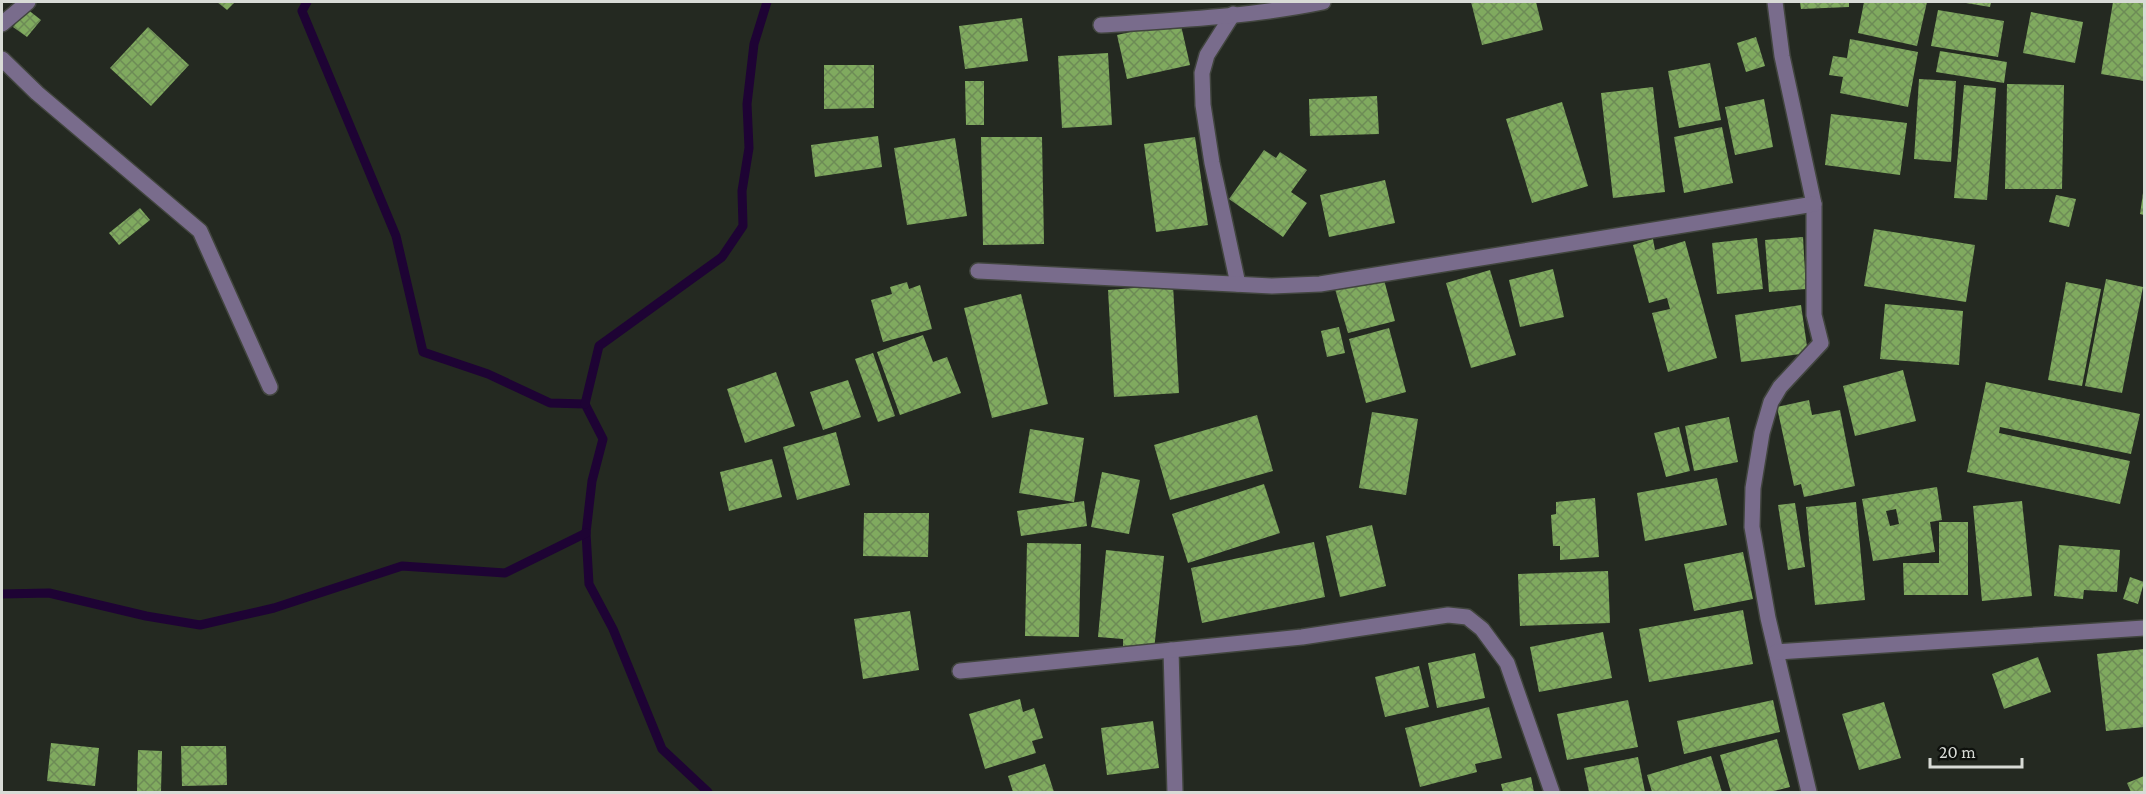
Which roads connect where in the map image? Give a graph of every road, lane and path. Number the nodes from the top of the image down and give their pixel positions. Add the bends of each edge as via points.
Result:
1 (28, 2) edge
2 (1323, 2) edge
3 (1774, 2) edge
4 (1233, 14) junction
5 (2, 24) edge
6 (1101, 25) dead end
7 (2, 60) edge
8 (1814, 204) junction
9 (978, 271) dead end
10 (1238, 284) junction
11 (270, 387) dead end
12 (2145, 628) edge
13 (1171, 650) junction
14 (1776, 652) junction
15 (960, 671) dead end
16 (1175, 792) edge
17 (1552, 792) edge
18 (1809, 792) edge

1 - 5 street
2 - 4 street
3 - 8 street
4 - 6 street
4 - 10 street via 1207,55 1202,73 1212,163
7 - 11 street via 200,231
8 - 10 street via 1320,284
8 - 14 street via 1814,315 1821,343 1771,402 1753,488 1752,527
9 - 10 street
12 - 14 street
13 - 15 street
13 - 16 street
13 - 17 street via 1302,637 1448,615 1467,617 1482,628 1507,663
14 - 18 street

